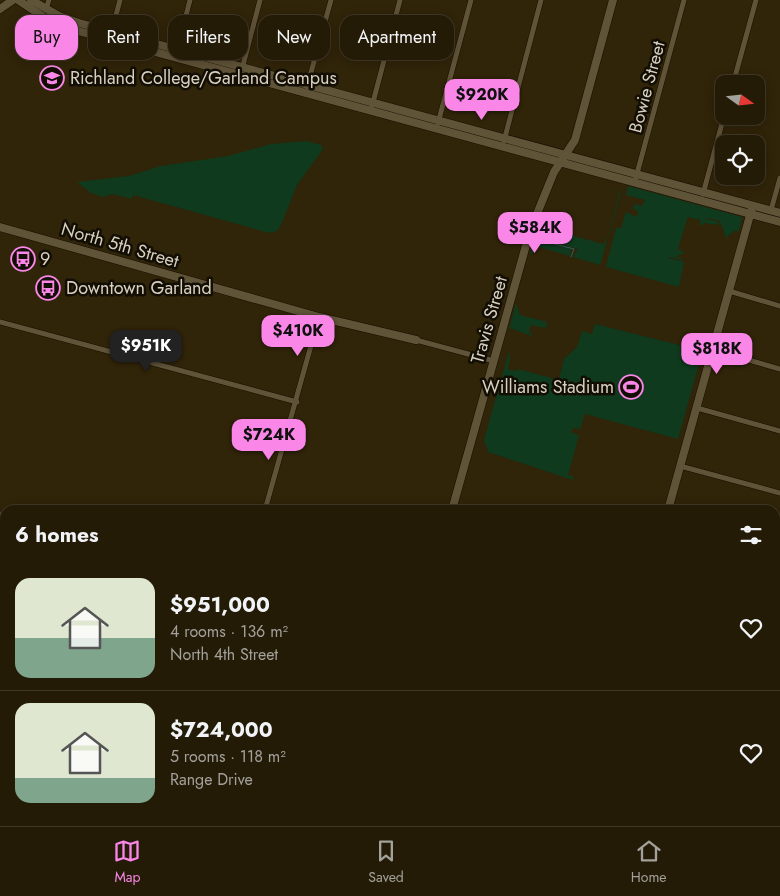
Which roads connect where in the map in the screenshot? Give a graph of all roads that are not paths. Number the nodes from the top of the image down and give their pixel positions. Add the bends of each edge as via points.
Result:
1 (12, 0) edge
2 (18, 0) edge
3 (31, 0) edge
4 (49, 0) edge
5 (120, 0) edge
6 (190, 0) edge
7 (260, 0) edge
8 (331, 0) edge
9 (400, 0) edge
10 (471, 0) edge
11 (541, 0) edge
12 (613, 0) edge
13 (684, 0) edge
14 (756, 0) edge
15 (46, 9) junction
16 (0, 10) edge
17 (116, 15) edge
18 (186, 15) edge
19 (88, 27) edge
20 (88, 30) edge
21 (201, 60) edge
22 (241, 71) junction
23 (735, 75) edge
24 (307, 88) junction
25 (372, 107) junction
26 (437, 125) junction
27 (722, 125) edge
28 (504, 142) junction
29 (564, 158) junction
30 (636, 178) junction
31 (780, 178) edge
32 (702, 196) junction
33 (752, 209) junction
34 (771, 210) junction
35 (780, 213) edge
36 (780, 222) edge
37 (0, 227) edge
38 (729, 291) junction
39 (780, 306) edge
40 (319, 317) junction
41 (0, 322) edge
42 (416, 340) joint
43 (713, 350) junction
44 (494, 361) junction
45 (780, 369) edge
46 (297, 402) junction
47 (697, 408) junction
48 (780, 431) edge
49 (680, 466) junction
50 (780, 493) edge
51 (266, 505) edge
52 (453, 505) edge
53 (669, 505) edge

1 - 16 street
2 - 20 street via 58,24
3 - 15 street
4 - 15 street
5 - 17 street
6 - 18 street
7 - 22 street
8 - 24 street
9 - 25 street
10 - 26 street
11 - 28 street
12 - 29 street, Travis Street via 575,140
13 - 30 street, Bowie Street
14 - 23 street
15 - 19 street
21 - 22 street
22 - 24 street
24 - 25 street
25 - 26 street
26 - 28 street
27 - 32 street
28 - 29 street
29 - 30 street
29 - 44 street, Travis Street via 551,179 530,231
30 - 32 street
31 - 34 street
32 - 33 street
33 - 34 street
33 - 36 street
33 - 38 street
34 - 35 street
37 - 40 street, North 5th Street
38 - 39 street
38 - 43 street
40 - 42 street, North 5th Street
40 - 46 street
41 - 46 street
42 - 44 street, North 5th Street
43 - 45 street
43 - 47 street
44 - 52 street, Travis Street
46 - 51 street
47 - 48 street
47 - 49 street
49 - 50 street
49 - 53 street

